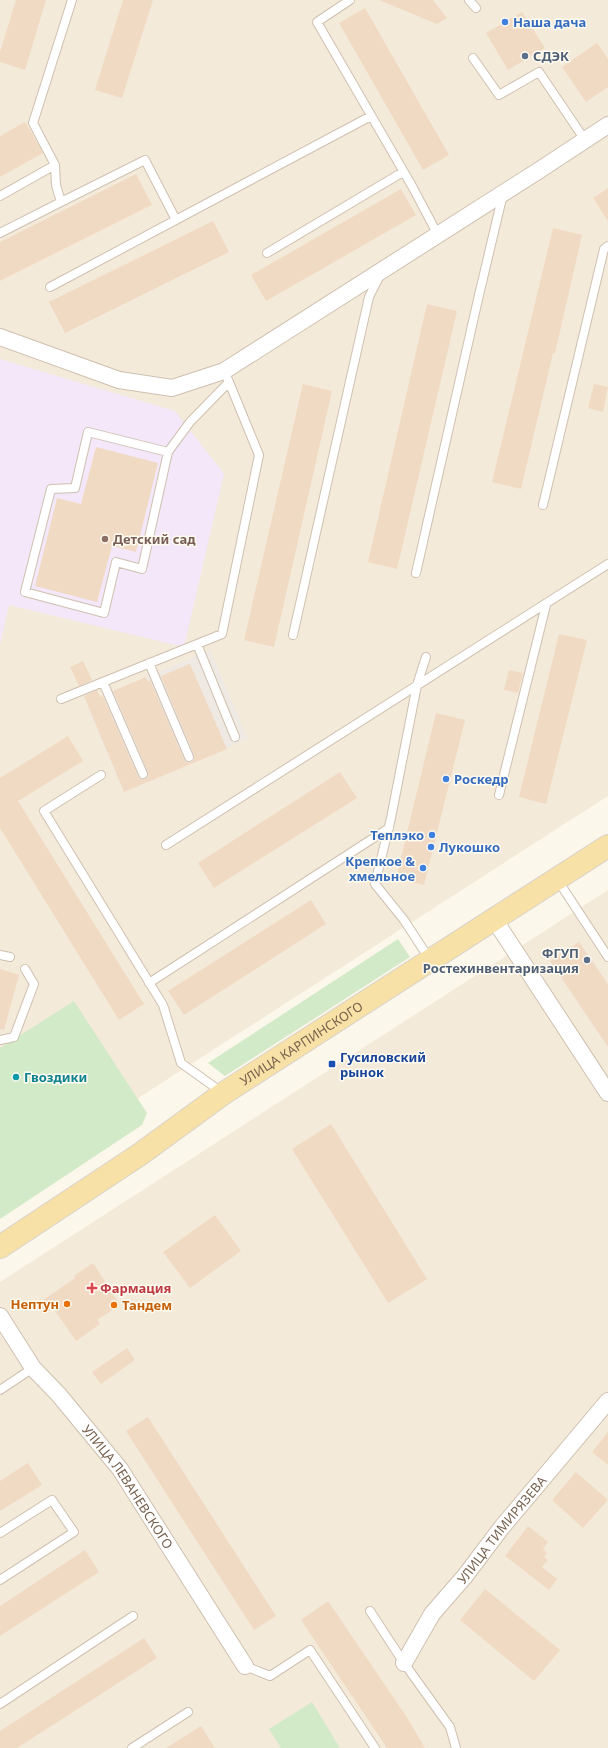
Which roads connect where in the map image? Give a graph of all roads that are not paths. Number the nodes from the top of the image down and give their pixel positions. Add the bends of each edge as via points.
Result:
1 (72, 0) edge
2 (350, 0) edge
3 (469, 0) edge
4 (476, 8) dead end
5 (473, 58) dead end
6 (370, 116) junction
7 (608, 124) edge
8 (586, 140) junction
9 (55, 165) junction
10 (403, 172) junction
11 (503, 193) junction
12 (0, 196) edge
13 (61, 202) junction
14 (176, 220) junction
15 (0, 233) edge
16 (438, 235) junction
17 (608, 246) edge
18 (267, 253) dead end
19 (382, 270) junction
20 (50, 287) dead end
21 (0, 337) edge
22 (226, 376) junction
23 (168, 452) junction
24 (543, 505) dead end
25 (608, 564) edge
26 (416, 573) dead end
27 (546, 605) junction
28 (293, 635) dead end
29 (197, 644) junction
30 (426, 657) dead end
31 (149, 663) junction
32 (103, 682) junction
33 (417, 685) junction
34 (61, 699) dead end
35 (235, 737) dead end
36 (189, 757) dead end
37 (143, 774) dead end
38 (101, 775) dead end
39 (499, 795) dead end
40 (389, 828) junction
41 (166, 845) dead end
42 (608, 846) edge
43 (557, 879) junction
44 (494, 919) junction
45 (0, 955) edge
46 (10, 957) dead end
47 (608, 957) edge
48 (430, 960) junction
49 (25, 970) dead end
50 (149, 983) junction
51 (0, 1040) edge
52 (224, 1093) junction
53 (608, 1093) edge
54 (0, 1247) edge
55 (0, 1316) edge
56 (33, 1368) junction
57 (0, 1390) edge
58 (608, 1401) edge
59 (0, 1532) edge
60 (0, 1580) edge
61 (370, 1611) dead end
62 (133, 1616) dead end
63 (404, 1663) junction
64 (245, 1666) joint
65 (0, 1704) edge
66 (188, 1712) dead end
67 (132, 1748) edge
68 (375, 1748) edge
69 (456, 1748) edge

1 - 9 lane via 34,123
2 - 6 lane via 317,22
3 - 4 lane
5 - 8 lane via 499,94 538,72
6 - 10 lane
6 - 14 lane
7 - 8 street
8 - 11 street
9 - 12 lane
9 - 13 lane via 56,185
10 - 16 lane
10 - 18 lane
11 - 16 street
11 - 26 lane
13 - 14 lane via 145,160
13 - 15 lane
14 - 20 lane
16 - 19 street
17 - 24 lane via 604,249
19 - 22 street
19 - 28 lane via 369,297
21 - 22 street via 119,380 172,388
22 - 23 lane
22 - 29 lane via 259,455 222,634
23 - 23 lane via 88,432 75,488 51,489 25,592 104,613 116,562 142,569
25 - 27 lane
27 - 33 lane
27 - 39 lane
29 - 31 lane
29 - 35 lane
30 - 33 lane
31 - 32 lane
31 - 36 lane
32 - 34 lane
32 - 37 lane
33 - 40 lane
33 - 41 lane
38 - 50 lane via 44,811
40 - 48 lane via 375,884 404,920
40 - 50 lane
42 - 43 main road, УЛИЦА КАРПИНСКОГО
43 - 44 main road, УЛИЦА КАРПИНСКОГО
43 - 47 lane
44 - 48 main road, УЛИЦА КАРПИНСКОГО
44 - 53 street
45 - 46 lane
48 - 52 main road, УЛИЦА КАРПИНСКОГО
49 - 51 lane via 34,984 14,1037
50 - 52 lane via 163,1005 181,1063
52 - 54 main road, УЛИЦА КАРПИНСКОГО via 139,1155
55 - 56 street, УЛИЦА ЛЕВАНЕВСКОГО
56 - 57 lane
56 - 64 street, УЛИЦА ЛЕВАНЕВСКОГО via 59,1394 120,1469
58 - 63 street, УЛИЦА ТИМИРЯЗЕВА via 432,1614
59 - 60 lane via 52,1500 74,1532
61 - 63 lane
62 - 65 lane
63 - 69 lane via 450,1726
64 - 68 lane via 270,1676 310,1650
66 - 67 lane

